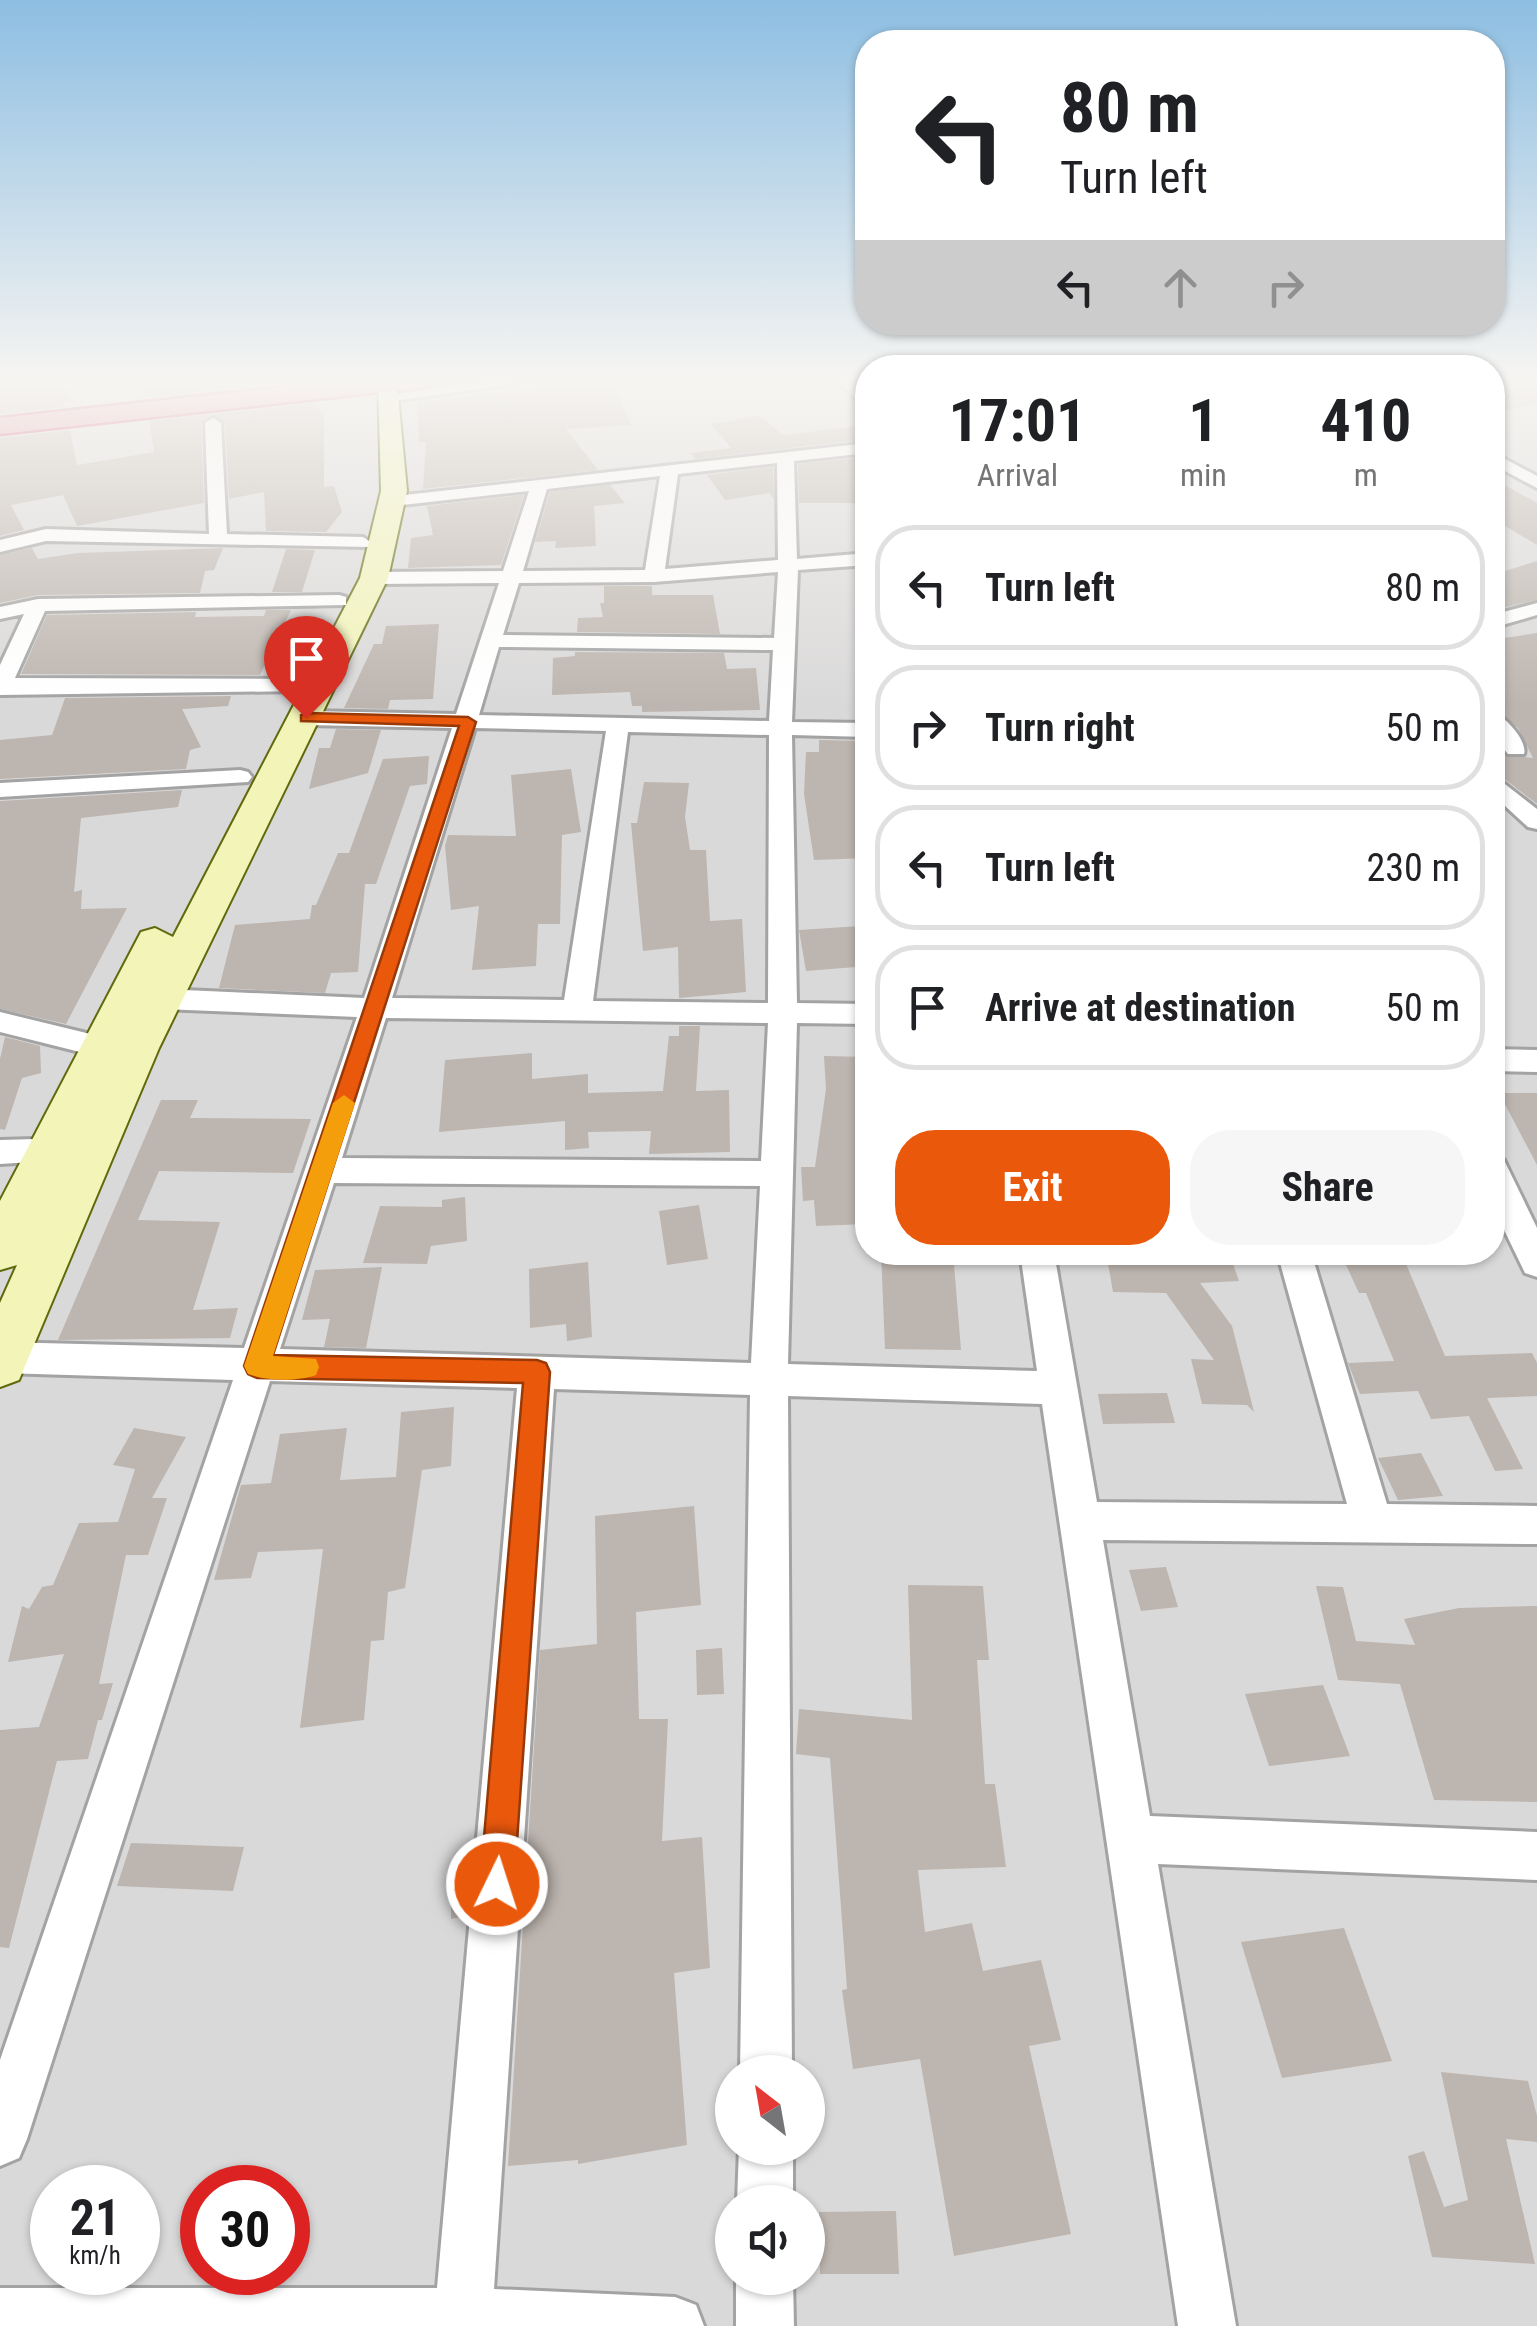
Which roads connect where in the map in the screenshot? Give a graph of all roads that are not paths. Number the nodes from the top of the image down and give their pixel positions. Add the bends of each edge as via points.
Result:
1 (216, 488) edge
2 (375, 488) edge
3 (391, 488) edge
4 (515, 488) edge
5 (539, 488) edge
6 (667, 488) edge
7 (786, 488) edge
8 (393, 500) junction
9 (218, 537) junction
10 (0, 546) edge
11 (369, 561) junction
12 (855, 561) edge
13 (788, 569) junction
14 (654, 576) junction
15 (513, 578) junction
16 (339, 601) junction
17 (38, 605) junction
18 (1537, 608) edge
19 (0, 612) edge
20 (1505, 618) edge
21 (493, 641) junction
22 (784, 644) junction
23 (1, 686) edge
24 (300, 702) junction
25 (468, 722) junction
26 (618, 725) junction
27 (780, 728) junction
28 (855, 730) edge
29 (1505, 735) edge
30 (1505, 749) edge
31 (240, 777) junction
32 (0, 790) edge
33 (1505, 793) edge
34 (1537, 822) edge
35 (162, 999) junction
36 (375, 1008) junction
37 (577, 1011) junction
38 (782, 1013) junction
39 (855, 1014) edge
40 (0, 1022) edge
41 (100, 1046) junction
42 (1505, 1060) edge
43 (1537, 1061) edge
44 (93, 1149) junction
45 (48, 1150) junction
46 (0, 1152) edge
47 (322, 1170) junction
48 (777, 1174) junction
49 (1505, 1196) edge
50 (0, 1250) edge
51 (1537, 1263) edge
52 (1039, 1265) edge
53 (1298, 1265) edge
54 (1, 1360) edge
55 (257, 1366) junction
56 (537, 1372) junction
57 (769, 1378) junction
58 (1060, 1388) junction
59 (1081, 1521) junction
60 (1373, 1524) junction
61 (1537, 1525) edge
62 (1131, 1840) junction
63 (1537, 1856) edge
64 (766, 2055) edge
65 (0, 2139) edge
66 (765, 2295) edge
67 (0, 2317) edge
68 (463, 2317) junction
69 (675, 2326) edge
70 (765, 2326) edge
71 (1207, 2326) edge

1 - 9 street
2 - 11 main road
3 - 8 main road
4 - 8 street
5 - 15 street
6 - 14 street
7 - 13 street
8 - 11 main road
9 - 10 street via 46,535
9 - 11 street
11 - 15 street
11 - 16 main road
11 - 24 main road
12 - 13 street
13 - 14 street
13 - 22 street
14 - 15 street
15 - 21 street
16 - 17 street
16 - 24 main road
17 - 19 street
17 - 23 street
18 - 20 street
21 - 22 street
21 - 25 street
22 - 27 street
23 - 24 street
24 - 25 street
24 - 31 main road
24 - 35 main road
25 - 26 street
25 - 36 street
26 - 27 street
26 - 37 street
27 - 28 street
27 - 38 street
29 - 30 street via 1516,749
31 - 32 street
31 - 41 main road
33 - 34 street
35 - 36 street
35 - 44 main road
36 - 37 street
36 - 47 street
37 - 38 street
38 - 39 street
38 - 48 street
40 - 41 street
41 - 45 main road
42 - 43 street
44 - 45 street
44 - 54 main road
45 - 46 street
45 - 50 main road
47 - 48 street
47 - 55 street
48 - 57 street
49 - 51 street
52 - 58 street
53 - 60 street
54 - 55 street
55 - 56 street
55 - 65 street
56 - 57 street
56 - 68 street
57 - 58 street
57 - 64 street
58 - 59 street
59 - 60 street
59 - 62 street
60 - 61 street
62 - 63 street
62 - 71 street
66 - 70 street
67 - 68 street
68 - 69 street

